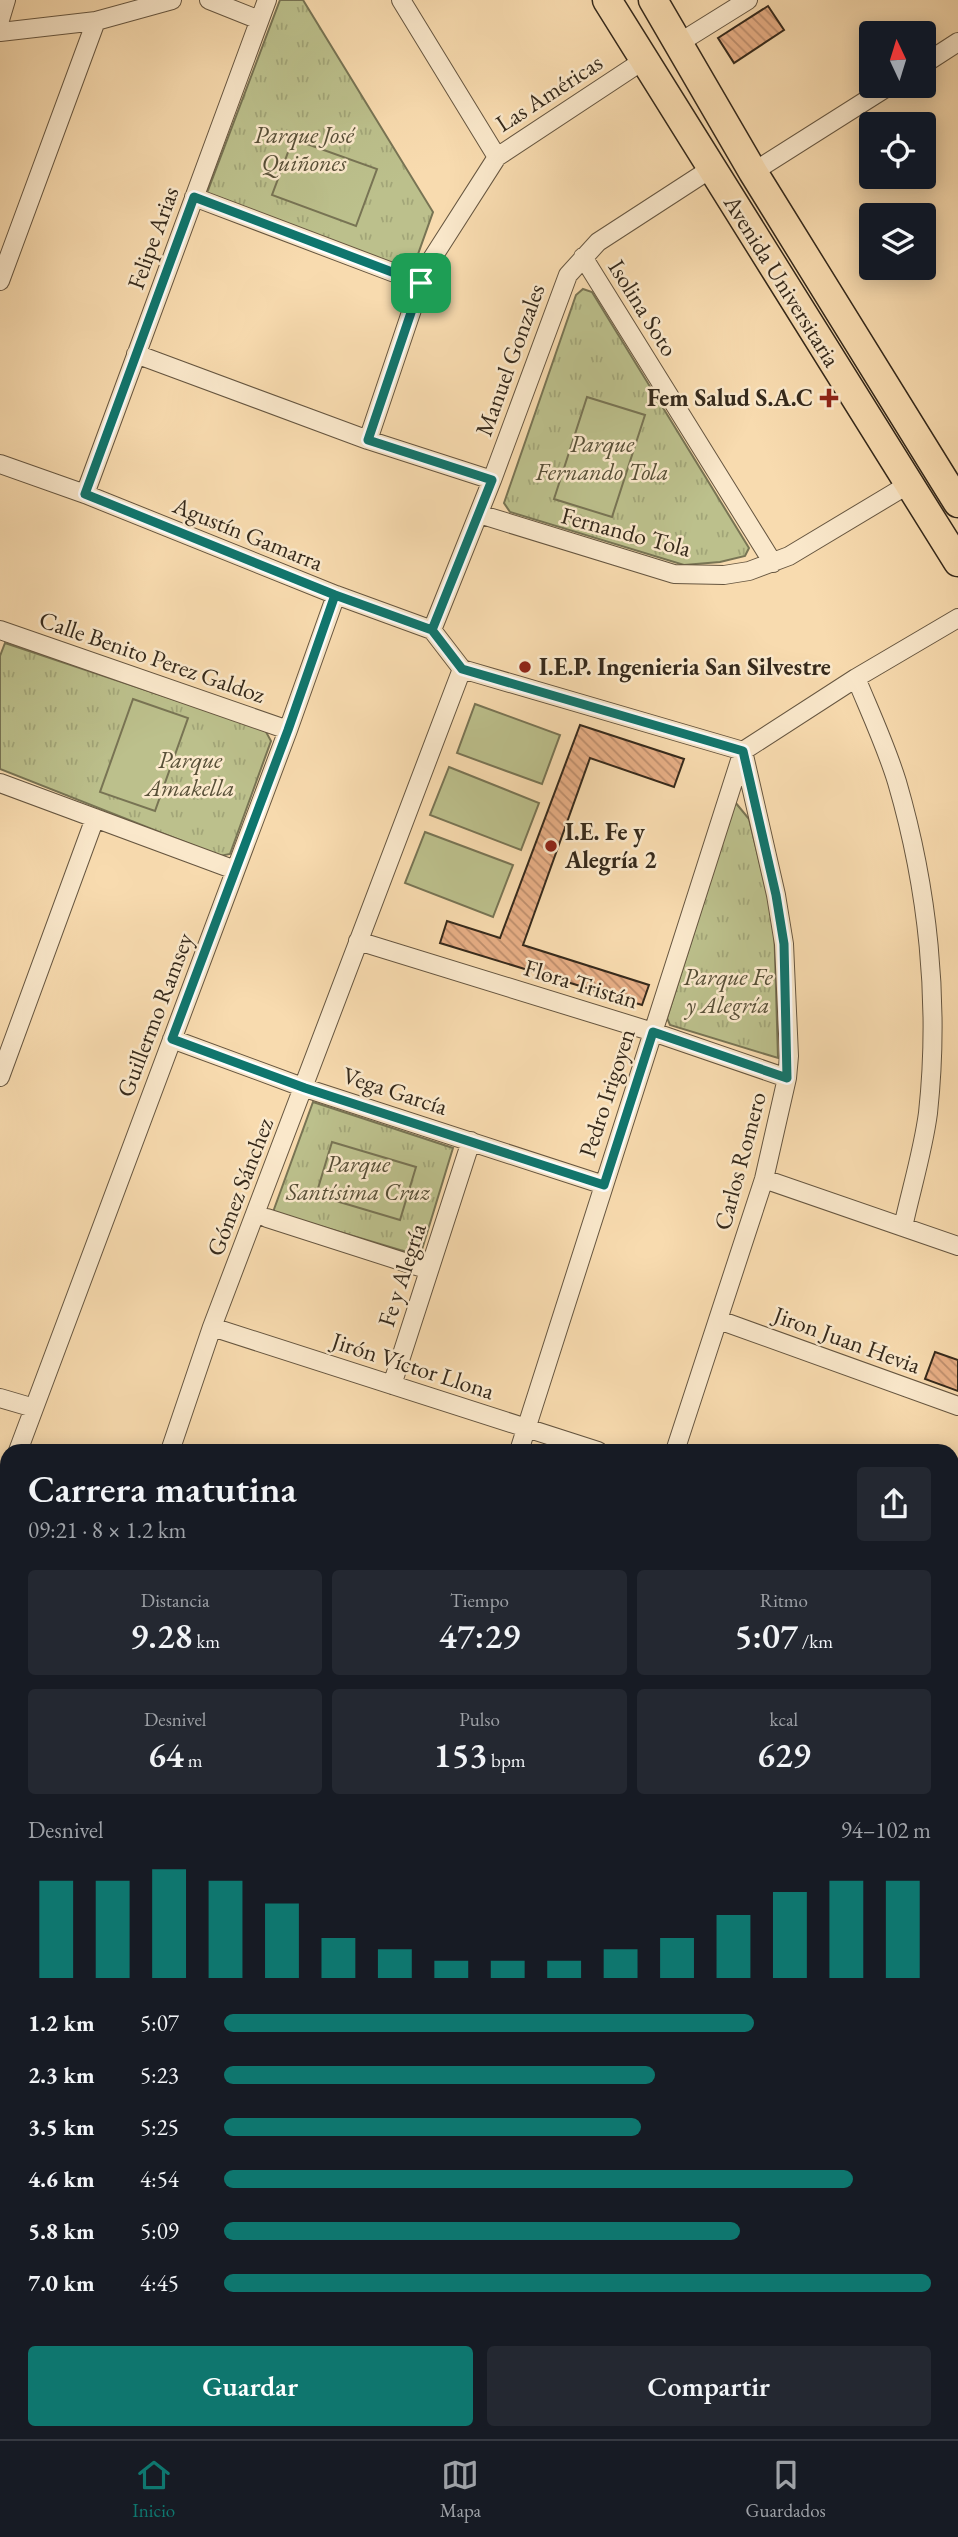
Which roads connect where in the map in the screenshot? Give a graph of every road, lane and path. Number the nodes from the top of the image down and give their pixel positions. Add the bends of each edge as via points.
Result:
1 (6, 0) edge
2 (172, 0) edge
3 (209, 0) edge
4 (267, 0) edge
5 (401, 0) edge
6 (607, 0) edge
7 (653, 0) edge
8 (748, 0) edge
9 (0, 20) edge
10 (259, 20) junction
11 (96, 22) junction
12 (0, 32) edge
13 (958, 42) edge
14 (679, 43) junction
15 (936, 56) edge
16 (644, 60) junction
17 (870, 98) edge
18 (497, 157) junction
19 (712, 168) junction
20 (753, 172) junction
21 (194, 197) junction
22 (583, 257) junction
23 (0, 281) edge
24 (421, 283) junction
25 (136, 354) junction
26 (368, 440) junction
27 (0, 464) edge
28 (492, 480) junction
29 (909, 484) junction
30 (85, 494) junction
31 (958, 503) edge
32 (479, 514) junction
33 (958, 562) edge
34 (773, 563) junction
35 (335, 595) junction
36 (958, 618) edge
37 (0, 630) edge
38 (432, 630) junction
39 (462, 669) junction
40 (856, 678) junction
41 (288, 730) junction
42 (743, 751) junction
43 (0, 783) edge
44 (95, 818) junction
45 (235, 870) junction
46 (358, 941) junction
47 (653, 1032) junction
48 (172, 1039) junction
49 (0, 1077) edge
50 (787, 1078) junction
51 (305, 1088) junction
52 (471, 1141) junction
53 (764, 1179) junction
54 (604, 1185) junction
55 (267, 1217) dead end
56 (904, 1227) junction
57 (958, 1246) edge
58 (429, 1270) junction
59 (719, 1320) junction
60 (212, 1327) junction
61 (392, 1385) junction
62 (0, 1398) edge
63 (958, 1406) edge
64 (34, 1408) junction
65 (526, 1428) junction
66 (21, 1444) edge
67 (172, 1444) edge
68 (521, 1444) edge
69 (576, 1444) edge
70 (677, 1444) edge

1 - 9 street
2 - 11 street
3 - 10 street
4 - 10 street, Felipe Arias
5 - 18 street
6 - 16 main road, Avenida Universitaria
7 - 14 main road, Avenida Universitaria
8 - 14 street
10 - 21 street, Felipe Arias
11 - 12 street
11 - 23 street
13 - 15 street
14 - 20 main road, Avenida Universitaria
16 - 18 street, Las Américas
16 - 19 main road, Avenida Universitaria
17 - 20 street
18 - 24 street, Las Américas via 449,229
19 - 22 street, Manuel Gonzales via 598,242
19 - 29 main road, Avenida Universitaria
20 - 31 main road, Avenida Universitaria
21 - 24 street
21 - 25 street, Felipe Arias
22 - 28 street, Manuel Gonzales via 560,293
22 - 34 street, Isolina Soto
24 - 26 street, Las Américas
25 - 26 street
25 - 30 street, Felipe Arias
26 - 28 street
27 - 30 street, Agustín Gamarra
28 - 32 street, Manuel Gonzales
29 - 33 main road, Avenida Universitaria
29 - 34 street, Fernando Tola
30 - 35 street, Agustín Gamarra
32 - 34 street, Fernando Tola via 674,574 724,575
32 - 38 street, Manuel Gonzales
35 - 38 street, Agustín Gamarra
35 - 41 street, Guillermo Ramsey
36 - 40 street
37 - 41 street, Calle Benito Perez Galdoz
38 - 39 street
39 - 42 street
39 - 46 street, Gómez Sánchez
40 - 42 street
40 - 56 street via 896,780 919,873 931,976 927,1115
41 - 45 street, Guillermo Ramsey
42 - 47 street, Pedro Irigoyen
42 - 50 street, Carlos Romero via 784,944
43 - 44 street
44 - 45 street
44 - 49 street
45 - 48 street, Guillermo Ramsey
46 - 47 street, Flora Tristán
46 - 51 street, Gómez Sánchez
47 - 50 street, Flora Tristán
47 - 54 street, Pedro Irigoyen
48 - 51 street, Vega García
48 - 64 street, Guillermo Ramsey
50 - 53 street, Carlos Romero
51 - 52 street, Vega García
51 - 60 street, Gómez Sánchez
52 - 54 street, Vega García
52 - 58 street, Fe y Alegría
53 - 56 street
53 - 59 street, Carlos Romero
54 - 65 street, Pedro Irigoyen
55 - 58 street
56 - 57 street
58 - 61 street, Fe y Alegría
59 - 63 street, Jiron Juan Hevia
59 - 70 street, Carlos Romero
60 - 61 street, Jirón Víctor Llona
60 - 67 street, Gómez Sánchez
61 - 65 street, Jirón Víctor Llona
62 - 64 street
64 - 66 street, Guillermo Ramsey
65 - 68 street, Pedro Irigoyen
65 - 69 street, Jirón Víctor Llona

